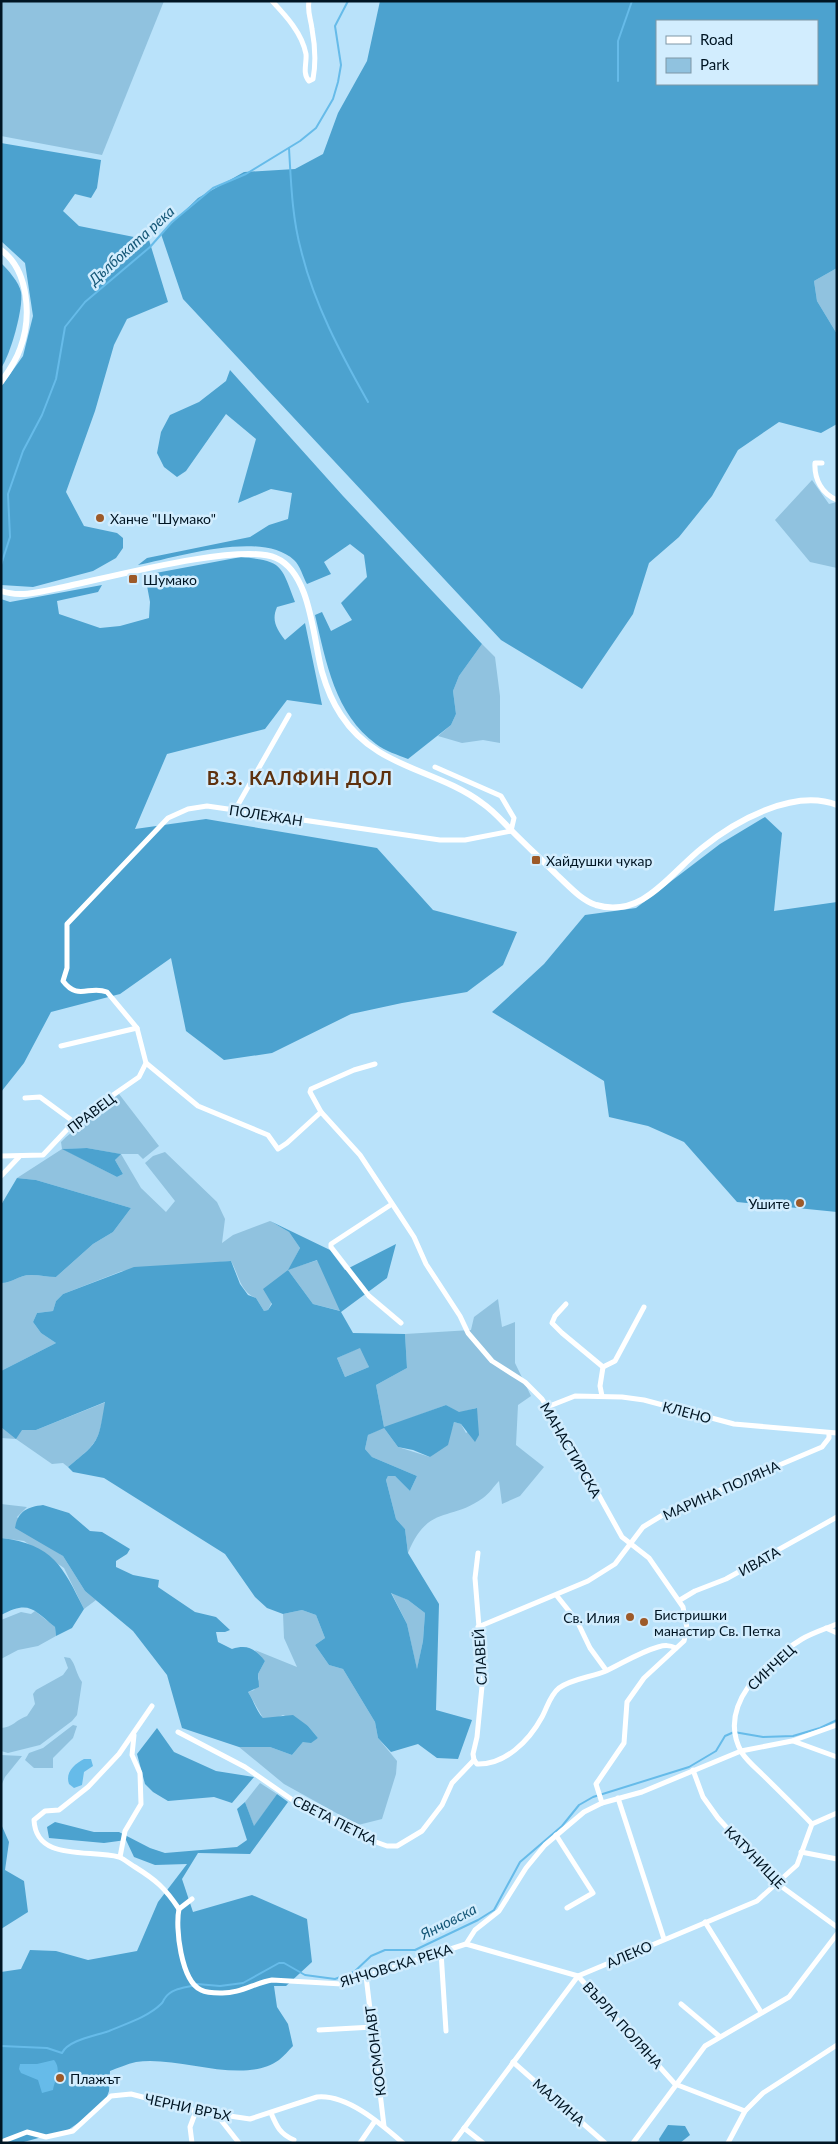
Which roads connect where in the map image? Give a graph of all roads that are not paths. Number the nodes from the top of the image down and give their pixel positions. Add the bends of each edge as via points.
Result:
1 (272, 1) edge
2 (309, 1) edge
3 (1, 250) edge
4 (1, 382) edge
5 (822, 463) dead end
6 (837, 500) edge
7 (1, 591) edge
8 (289, 715) dead end
9 (436, 767) dead end
10 (837, 805) edge
11 (235, 810) junction
12 (511, 831) junction
13 (138, 1028) junction
14 (61, 1046) dead end
15 (146, 1063) junction
16 (375, 1064) dead end
17 (25, 1098) dead end
18 (321, 1112) junction
19 (74, 1122) junction
20 (1, 1156) edge
21 (19, 1156) junction
22 (1, 1176) edge
23 (392, 1204) junction
24 (566, 1304) dead end
25 (644, 1307) dead end
26 (402, 1323) dead end
27 (603, 1367) junction
28 (602, 1396) junction
29 (547, 1407) junction
30 (829, 1433) junction
31 (837, 1433) edge
32 (837, 1517) edge
33 (631, 1545) junction
34 (478, 1553) dead end
35 (557, 1596) junction
36 (680, 1600) junction
37 (837, 1624) edge
38 (478, 1626) junction
39 (826, 1628) junction
40 (837, 1633) edge
41 (676, 1648) junction
42 (606, 1670) junction
43 (152, 1706) dead end
44 (837, 1725) edge
45 (178, 1732) dead end
46 (134, 1733) junction
47 (792, 1741) junction
48 (741, 1751) junction
49 (837, 1757) edge
50 (474, 1760) junction
51 (693, 1770) junction
52 (618, 1798) junction
53 (602, 1803) junction
54 (837, 1813) edge
55 (812, 1824) junction
56 (556, 1835) junction
57 (801, 1852) junction
58 (120, 1857) junction
59 (837, 1859) edge
60 (778, 1884) junction
61 (192, 1899) dead end
62 (179, 1908) junction
63 (567, 1908) dead end
64 (705, 1922) junction
65 (837, 1927) edge
66 (837, 1934) edge
67 (664, 1939) junction
68 (466, 1944) junction
69 (441, 1952) junction
70 (366, 1976) junction
71 (578, 1976) junction
72 (681, 2004) dead end
73 (761, 2012) junction
74 (373, 2027) junction
75 (319, 2030) dead end
76 (446, 2031) dead end
77 (719, 2036) junction
78 (837, 2045) edge
79 (513, 2062) junction
80 (675, 2084) junction
81 (196, 2111) junction
82 (746, 2111) junction
83 (271, 2113) junction
84 (217, 2115) junction
85 (375, 2122) junction
86 (384, 2126) junction
87 (464, 2128) junction
88 (46, 2137) junction
89 (294, 2140) dead end
90 (1, 2142) edge
91 (49, 2143) edge
92 (192, 2143) edge
93 (239, 2143) edge
94 (360, 2143) edge
95 (404, 2143) edge
96 (453, 2143) edge
97 (483, 2143) edge
98 (605, 2143) edge
99 (633, 2143) edge
100 (728, 2143) edge

1 - 2 street via 301,39 309,81 313,79 315,58
3 - 4 street via 20,271 25,294 21,346 13,366
5 - 6 street via 815,463 818,481 828,496
7 - 12 street via 10,594 34,592 243,553 261,553 277,558 290,567 298,580 323,675 341,716 360,740 394,762 473,797
8 - 11 street
9 - 12 street via 501,796 514,818
10 - 12 street via 807,799 764,812 715,838 651,894 624,906 606,907 585,899
11 - 12 street, ПОЛЕЖАН via 440,840 465,840
11 - 13 street, ПОЛЕЖАН via 207,806 188,809 168,818 67,924 67,968 63,981 70,990 107,992
13 - 14 street
13 - 15 street
15 - 18 street via 198,1106 268,1135 278,1149
15 - 19 street, ПРАВЕЦ via 139,1077
16 - 18 street, МАНАСТИРСКА via 311,1089
17 - 19 street via 40,1097
18 - 23 street, МАНАСТИРСКА via 356,1151
19 - 21 street, ПРАВЕЦ via 43,1155
20 - 21 street, ПРАВЕЦ
21 - 22 street
23 - 26 street via 331,1247 369,1296
23 - 29 street, МАНАСТИРСКА via 468,1333 492,1361 525,1382
24 - 27 street via 552,1323
25 - 27 street via 615,1361
27 - 28 street
28 - 29 street, КЛЕНО via 575,1396
28 - 30 street, КЛЕНО via 644,1400 734,1424
29 - 33 street, МАНАСТИРСКА via 616,1528
30 - 31 street
30 - 33 street, МАРИНА ПОЛЯНА via 822,1447 666,1513 643,1528
32 - 36 street, ИВАТА via 726,1579
33 - 35 street, МАРИНА ПОЛЯНА via 615,1564 588,1582
33 - 36 street, МАНАСТИРСКА via 649,1558
34 - 38 street, СЛАВЕЙ via 475,1578
35 - 38 street, МАРИНА ПОЛЯНА
35 - 42 street
36 - 41 street, МАНАСТИРСКА via 687,1628 684,1642
37 - 39 street, СИНЧЕЦ
38 - 50 street, СЛАВЕЙ via 483,1676 477,1737 472,1754
39 - 40 street
39 - 48 street, СИНЧЕЦ via 792,1646 744,1692 735,1729
41 - 42 street via 667,1645 657,1647
41 - 53 street, МАНАСТИРСКА via 644,1678 627,1702 624,1743 596,1784
42 - 50 street via 560,1687 524,1743 512,1753 483,1764
43 - 46 street
44 - 47 street, ЯНЧОВСКА РЕКА
45 - 50 street, СВЕТА ПЕТКА via 245,1767 294,1801 387,1846 402,1844 422,1830 442,1805 452,1782
46 - 58 street via 132,1755 140,1773 141,1804 125,1831
46 - 58 street via 88,1787 59,1810 45,1812 34,1820 35,1832 53,1849
47 - 48 street, ЯНЧОВСКА РЕКА
47 - 49 street
48 - 51 street, ЯНЧОВСКА РЕКА
48 - 55 street, СИНЧЕЦ
51 - 52 street, ЯНЧОВСКА РЕКА via 642,1792
51 - 60 street, КАТУНИЩЕ via 703,1797 718,1818
52 - 53 street, ЯНЧОВСКА РЕКА
52 - 67 street
53 - 56 street, ЯНЧОВСКА РЕКА via 584,1812
54 - 55 street
55 - 57 street, АЛЕКО
56 - 63 street via 593,1893
56 - 68 street, ЯНЧОВСКА РЕКА via 526,1868 499,1911 475,1930
57 - 59 street
57 - 60 street, АЛЕКО via 797,1865
58 - 62 street via 164,1887
60 - 64 street, АЛЕКО via 757,1901
60 - 65 street, КАТУНИЩЕ
61 - 62 street
62 - 70 street, ЯНЧОВСКА РЕКА via 177,1918 182,1959 200,1990 222,1994 247,1990 272,1980 342,1984
64 - 67 street, АЛЕКО
64 - 73 street
66 - 73 street via 789,1997
67 - 71 street, АЛЕКО
68 - 69 street, ЯНЧОВСКА РЕКА
68 - 71 street, ВЪРЛА ПОЛЯНА
69 - 70 street, ЯНЧОВСКА РЕКА
69 - 76 street
70 - 74 street, КОСМОНАВТ
71 - 79 street, АЛЕКО
71 - 80 street, ВЪРЛА ПОЛЯНА
72 - 77 street
73 - 77 street
74 - 75 street
74 - 86 street, КОСМОНАВТ
77 - 80 street via 705,2046
78 - 82 street via 776,2082
79 - 87 street, АЛЕКО
79 - 98 street, МАЛИНА
80 - 82 street, ВЪРЛА ПОЛЯНА
80 - 99 street
81 - 84 street, ЧЕРНИ ВРЪХ
81 - 88 street, ЧЕРНИ ВРЪХ via 131,2094 112,2096 73,2131
81 - 92 street via 190,2127
82 - 100 street
83 - 84 street, ЧЕРНИ ВРЪХ via 250,2120
83 - 85 street, ЧЕРНИ ВРЪХ via 328,2096 339,2098
83 - 89 street via 283,2135
84 - 93 street
85 - 86 street, ЧЕРНИ ВРЪХ
85 - 94 street
86 - 95 street, ЧЕРНИ ВРЪХ
87 - 96 street, АЛЕКО
87 - 97 street
88 - 90 street, ЧЕРНИ ВРЪХ via 27,2132
88 - 91 street

